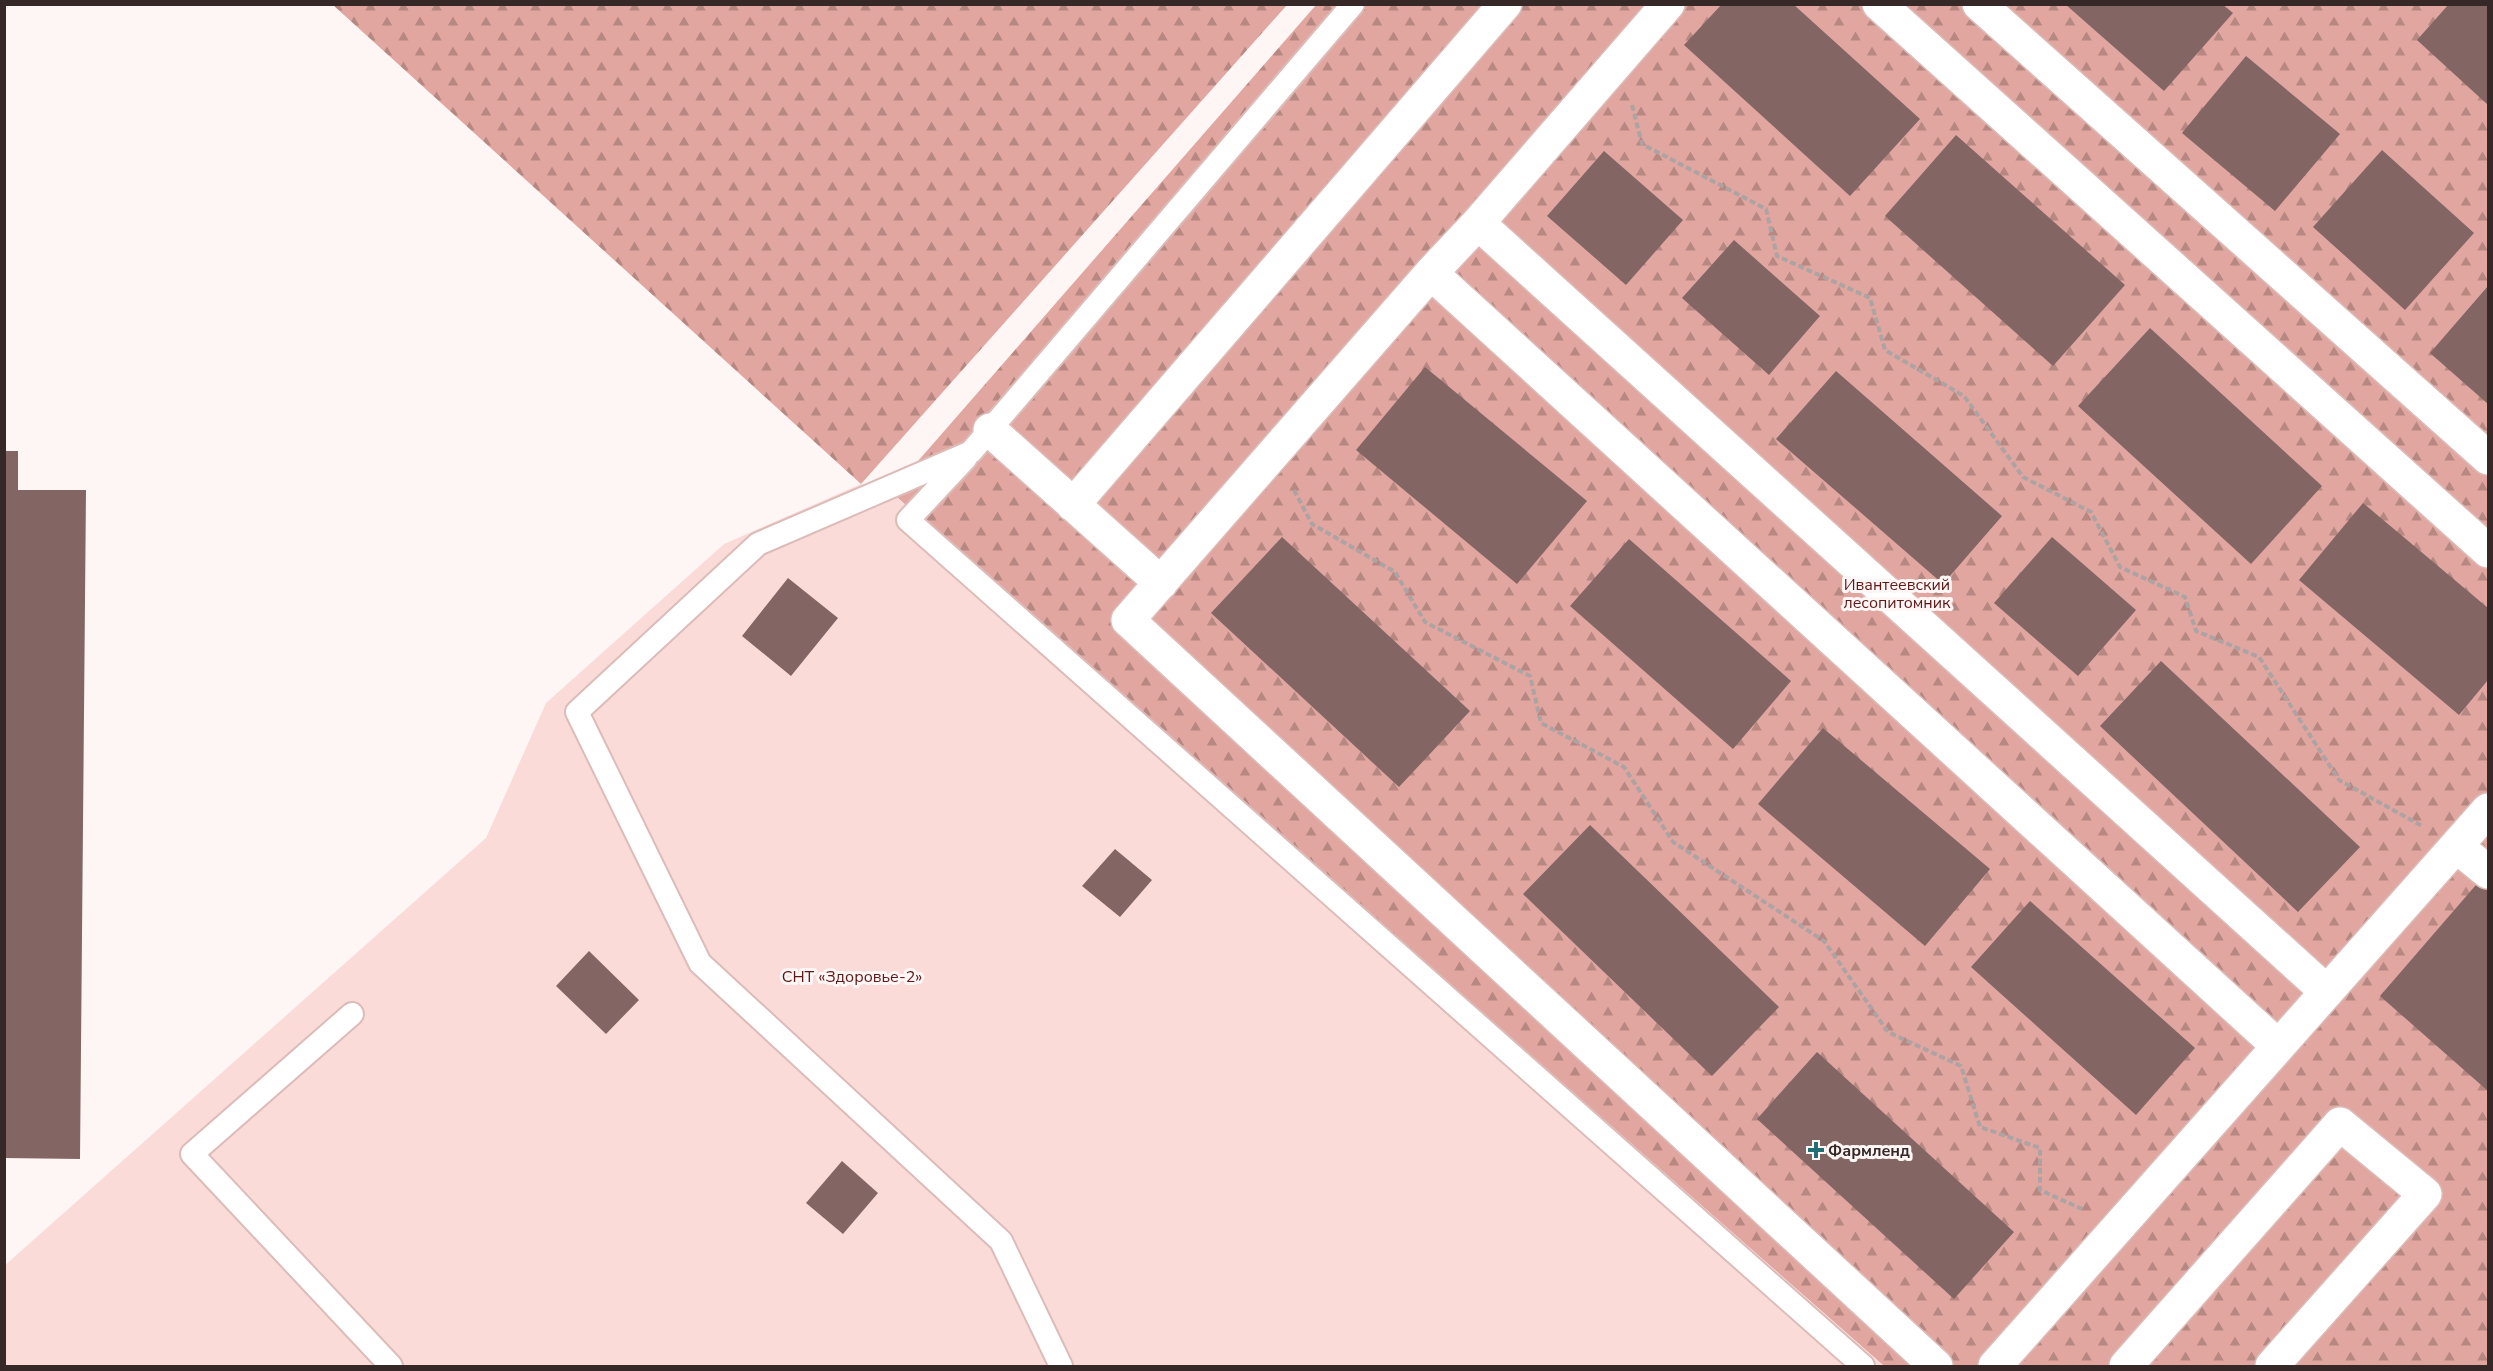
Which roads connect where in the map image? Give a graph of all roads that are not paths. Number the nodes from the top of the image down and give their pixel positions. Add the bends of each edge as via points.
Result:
1 (1353, 4) edge
2 (1505, 4) edge
3 (1668, 4) edge
4 (1879, 4) edge
5 (1979, 4) edge
6 (1478, 223) junction
7 (1431, 273) junction
8 (980, 441) junction
9 (2488, 458) edge
10 (1073, 505) junction
11 (2488, 551) edge
12 (1161, 583) junction
13 (2488, 810) edge
14 (2456, 846) junction
15 (2488, 872) edge
16 (2327, 992) junction
17 (352, 1014) dead end
18 (2278, 1046) junction
19 (391, 1366) edge
20 (1061, 1366) edge
21 (1863, 1366) edge
22 (1936, 1366) edge
23 (1995, 1366) edge
24 (2126, 1366) edge
25 (2272, 1366) edge

1 - 8 lane
2 - 10 street
3 - 6 street
4 - 11 street
5 - 9 street
6 - 7 street
6 - 16 street
7 - 12 street
7 - 18 street
8 - 10 street
8 - 20 lane via 758,544 576,712 700,963 1001,1241
8 - 21 lane via 908,520
10 - 12 street
12 - 22 street via 1128,620
13 - 14 street
14 - 15 street
14 - 16 street
16 - 18 street
17 - 19 lane via 192,1154
18 - 23 street
24 - 25 street via 2340,1124 2426,1194

